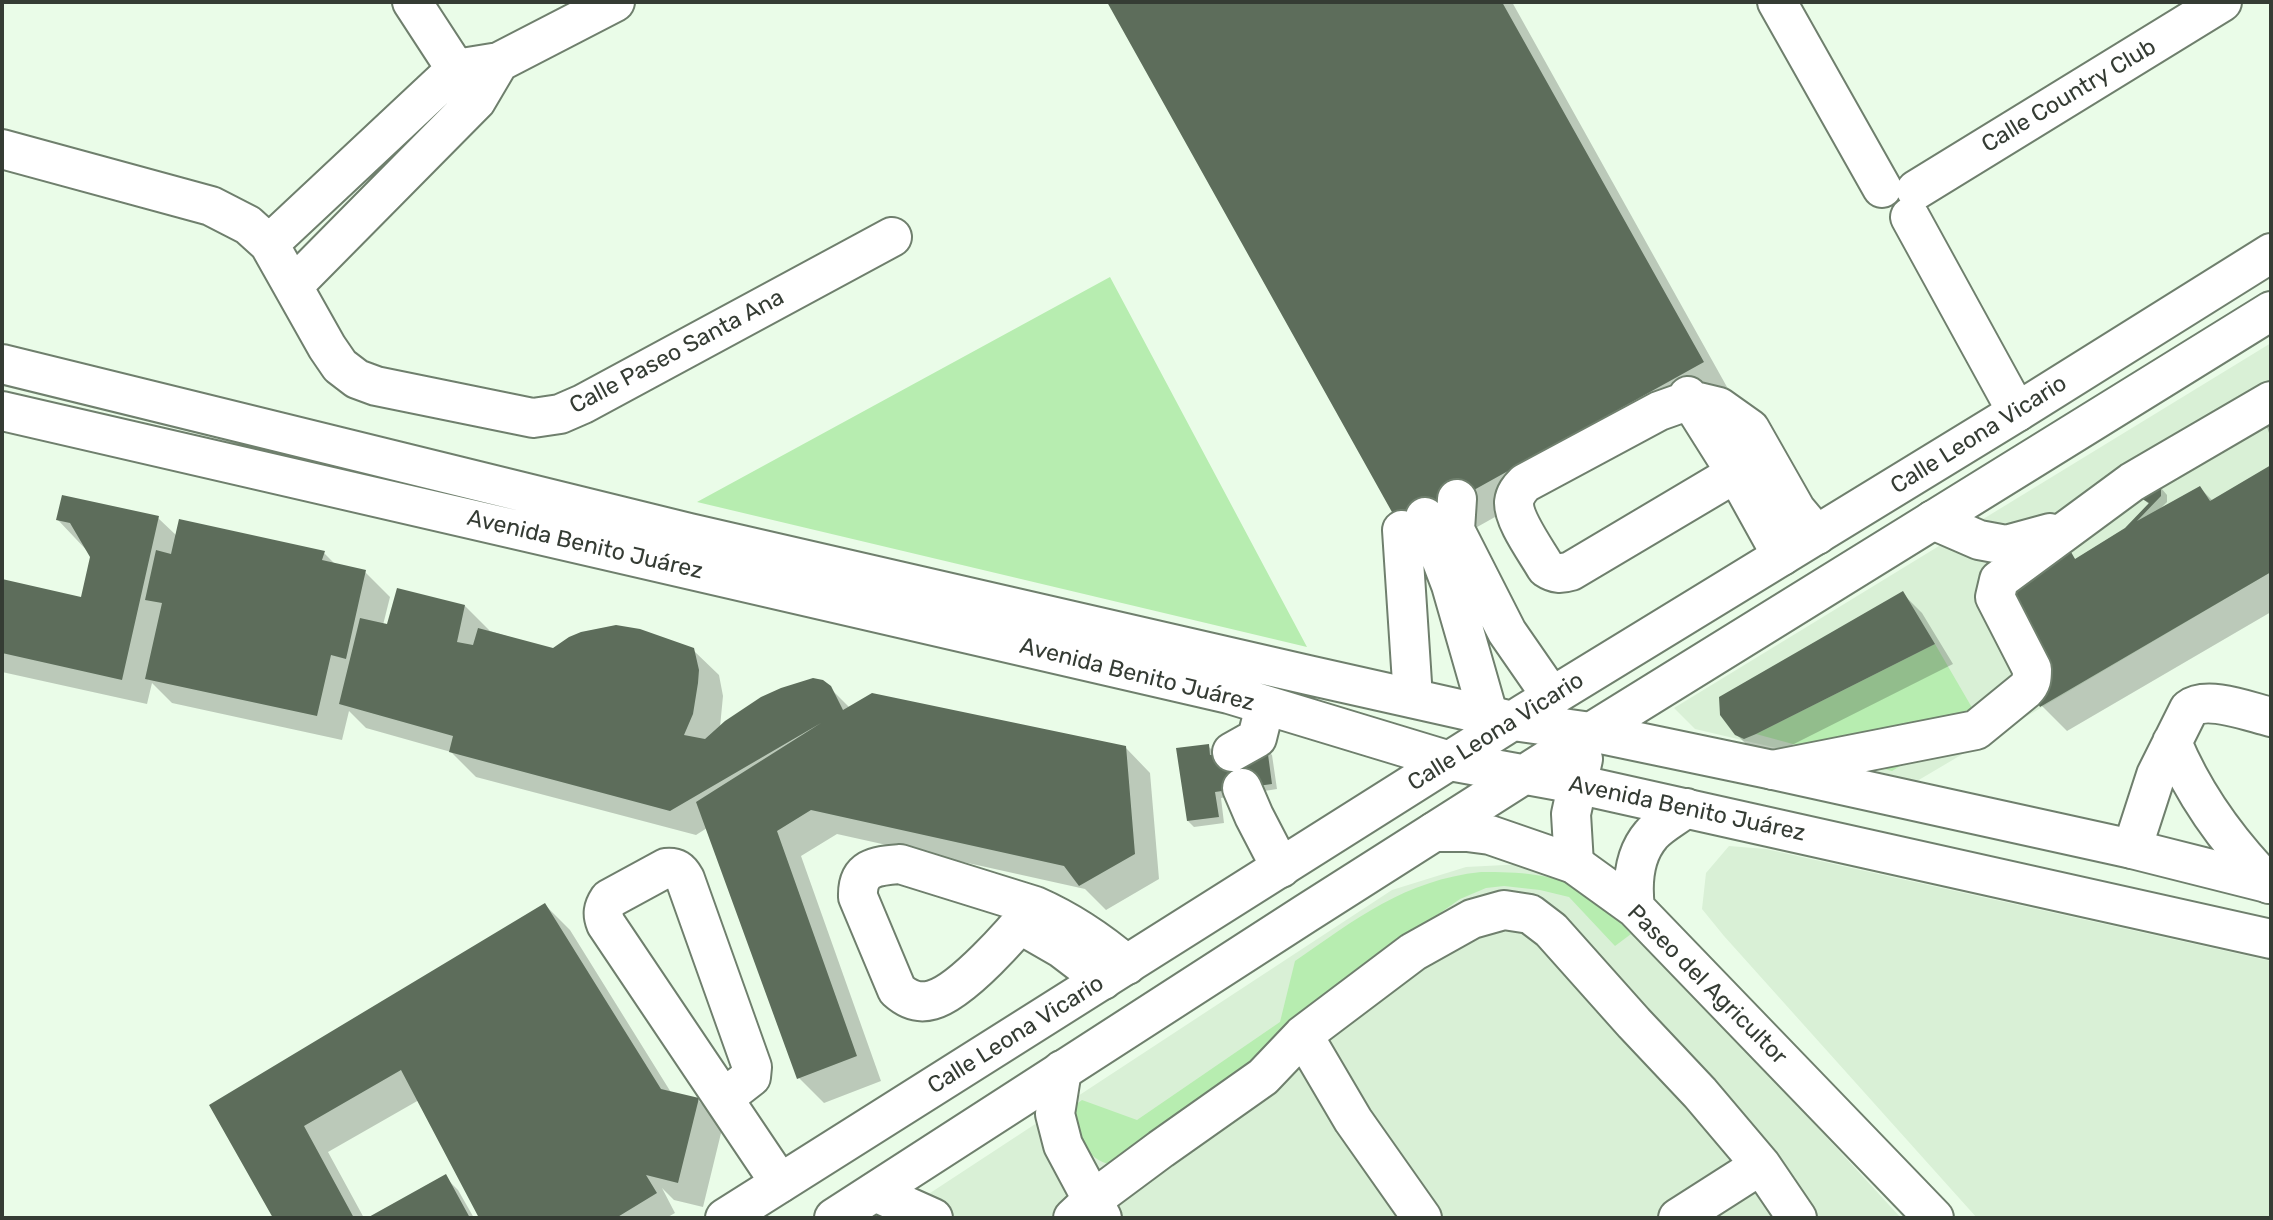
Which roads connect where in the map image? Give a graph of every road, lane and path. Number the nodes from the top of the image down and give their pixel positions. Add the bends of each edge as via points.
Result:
1 (412, 2) edge
2 (615, 2) edge
3 (1777, 2) edge
4 (2222, 2) edge
5 (499, 62) junction
6 (456, 69) junction
7 (477, 101) junction
8 (2, 149) edge
9 (1903, 198) junction
10 (892, 237) dead end
11 (270, 244) junction
12 (2271, 253) edge
13 (294, 285) junction
14 (2271, 311) edge
15 (2, 364) edge
16 (1683, 388) junction
17 (2271, 401) edge
18 (2, 411) edge
19 (2017, 412) junction
20 (1736, 473) junction
21 (1428, 515) junction
22 (1933, 520) junction
23 (2073, 527) junction
24 (1816, 535) junction
25 (1782, 556) junction
26 (1609, 662) junction
27 (1552, 697) junction
28 (1413, 698) junction
29 (1265, 706) junction
30 (1500, 717) junction
31 (2271, 717) edge
32 (1591, 732) junction
33 (2172, 742) junction
34 (1232, 752) dead end
35 (1450, 761) junction
36 (1773, 770) junction
37 (1527, 774) junction
38 (1576, 785) junction
39 (1242, 788) dead end
40 (1686, 808) junction
41 (1434, 832) junction
42 (2132, 849) junction
43 (1574, 864) junction
44 (1281, 868) junction
45 (2270, 884) edge
46 (1635, 908) junction
47 (1028, 915) dead end
48 (2271, 939) edge
49 (1115, 973) junction
50 (1303, 1035) junction
51 (1062, 1070) junction
52 (724, 1098) junction
53 (1761, 1165) junction
54 (780, 1183) junction
55 (875, 1192) junction
56 (1089, 1213) edge
57 (725, 1218) edge
58 (834, 1218) edge
59 (933, 1218) edge
60 (1422, 1218) edge
61 (1678, 1218) edge
62 (1797, 1218) edge
63 (1934, 1218) edge

1 - 6 main road
2 - 5 main road
3 - 9 main road
4 - 9 main road, Calle Country Club
5 - 6 main road
5 - 7 main road
6 - 7 main road
6 - 11 main road
7 - 13 main road
8 - 11 main road, Calle Paseo Santa Ana via 211,206 247,225
9 - 19 main road
10 - 13 main road, Calle Paseo Santa Ana via 583,404 533,418 357,379 340,366 327,347
11 - 13 main road, Calle Paseo Santa Ana
12 - 19 main road, Calle Leona Vicario
14 - 22 main road, Calle Leona Vicario
15 - 28 main road, Avenida Benito Juárez via 689,533
16 - 20 main road
16 - 20 main road via 1659,411 1516,493 1516,513 1546,568 1554,573 1572,571
16 - 24 main road via 1750,429 1796,510
17 - 23 main road via 2132,482
18 - 29 main road, Avenida Benito Juárez
19 - 24 main road, Calle Leona Vicario
20 - 25 main road
21 - 27 main road via 1455,530 1507,632
21 - 28 main road
21 - 30 main road
22 - 23 main road via 1979,540 2006,545
22 - 32 main road, Calle Leona Vicario
23 - 36 main road via 1999,580 1995,597 2032,669 2031,684 1976,730
24 - 25 main road, Calle Leona Vicario
25 - 26 main road, Calle Leona Vicario
26 - 27 main road, Calle Leona Vicario
26 - 32 main road
27 - 30 main road, Calle Leona Vicario
28 - 30 main road, Avenida Benito Juárez
29 - 34 main road via 1257,737
29 - 35 main road, Avenida Benito Juárez
30 - 32 main road, Avenida Benito Juárez
30 - 35 main road, Calle Leona Vicario
31 - 33 main road via 2207,702 2195,704
32 - 36 main road, Avenida Benito Juárez
32 - 37 main road, Calle Leona Vicario
32 - 38 main road
33 - 42 main road via 2151,788
33 - 45 main road via 2184,772 2223,831
35 - 37 main road, Avenida Benito Juárez
35 - 44 main road, Calle Leona Vicario
36 - 42 main road, Avenida Benito Juárez
37 - 38 main road, Avenida Benito Juárez
37 - 41 main road, Calle Leona Vicario
38 - 40 main road, Avenida Benito Juárez
38 - 43 main road via 1571,814
39 - 44 main road
40 - 46 main road via 1651,835 1637,860 1632,882
40 - 48 main road, Avenida Benito Juárez
41 - 43 main road, Paseo del Agricultor via 1490,835
41 - 51 main road, Calle Leona Vicario
42 - 45 main road, Avenida Benito Juárez
43 - 46 main road, Paseo del Agricultor
44 - 49 main road, Calle Leona Vicario
46 - 63 main road, Paseo del Agricultor
47 - 49 main road via 1058,916 1102,944
49 - 54 main road, Calle Leona Vicario
50 - 53 main road via 1413,952 1472,919 1504,910 1530,914 1551,930
50 - 56 main road via 1263,1077 1161,1149
50 - 60 main road via 1353,1120
51 - 55 main road, Calle Leona Vicario
51 - 56 main road via 1055,1114
52 - 52 main road via 751,1077 752,1067 685,879 674,867 666,868 609,899 603,916
52 - 54 main road
53 - 61 main road
53 - 62 main road
54 - 57 main road, Calle Leona Vicario
55 - 58 main road, Calle Leona Vicario
55 - 59 main road

